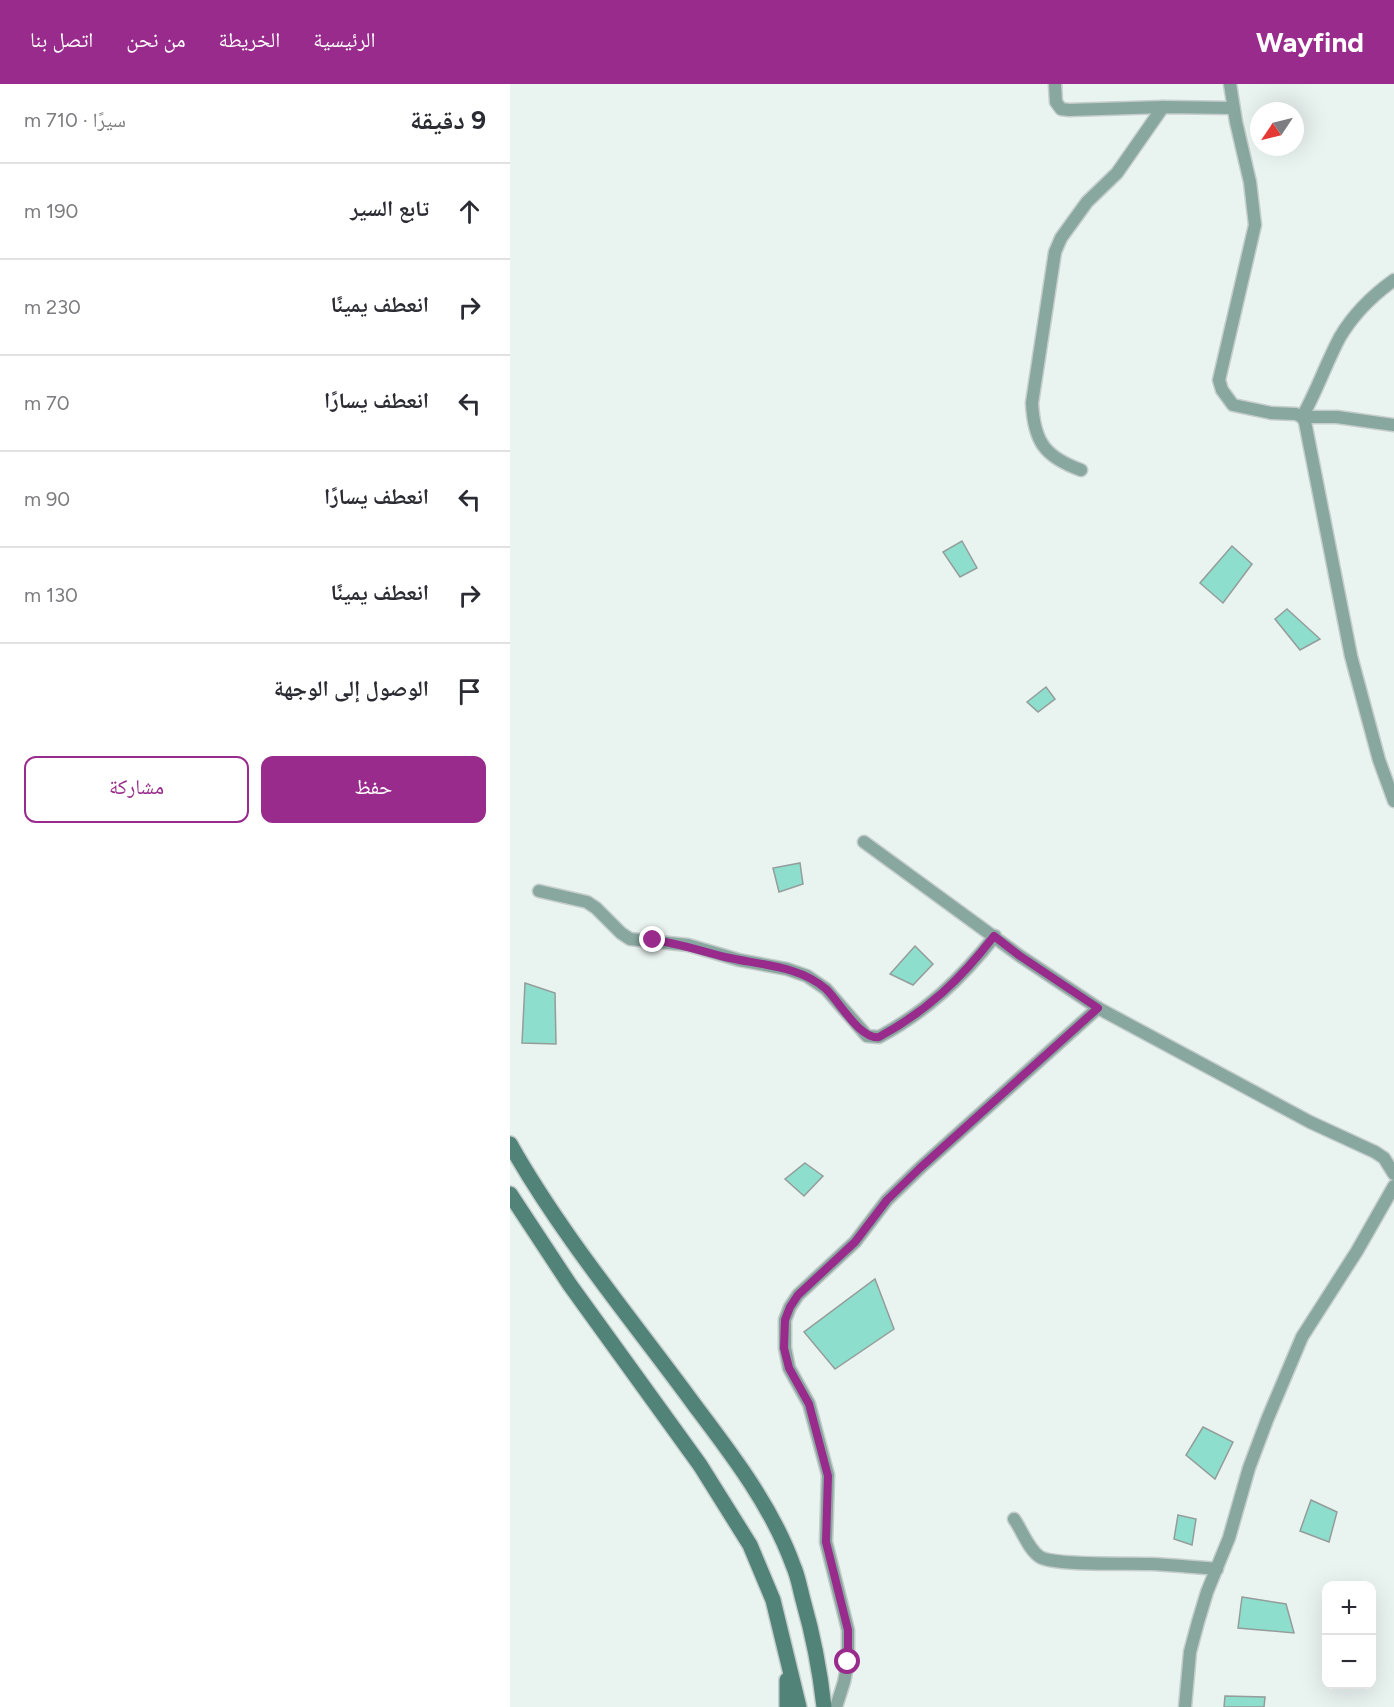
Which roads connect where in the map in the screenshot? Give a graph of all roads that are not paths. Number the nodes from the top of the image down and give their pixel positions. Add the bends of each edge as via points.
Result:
1 (1055, 84) edge
2 (1230, 84) edge
3 (1163, 107) junction
4 (1233, 108) junction
5 (1394, 280) edge
6 (1302, 417) junction
7 (1394, 425) edge
8 (1081, 470) dead end
9 (1394, 801) edge
10 (864, 842) dead end
11 (539, 891) dead end
12 (994, 936) junction
13 (1098, 1008) junction
14 (510, 1144) edge
15 (1394, 1174) edge
16 (1394, 1185) edge
17 (510, 1194) edge
18 (1014, 1519) dead end
19 (1217, 1569) junction
20 (786, 1647) junction
21 (787, 1707) edge
22 (799, 1707) edge
23 (824, 1707) edge
24 (836, 1707) edge
25 (1185, 1707) edge

1 - 3 street via 1056,102 1061,109
2 - 4 street
3 - 4 street
3 - 8 street via 1117,173 1087,202 1054,252 1032,403 1033,423 1050,455
4 - 6 street via 1250,182 1255,225 1219,380 1233,405
5 - 6 street via 1348,326
6 - 7 street via 1337,417
6 - 9 street via 1359,689
10 - 12 street
11 - 12 street via 587,902 630,939 688,945 807,976 826,989 860,1029 873,1038 915,1016 941,996
12 - 13 street
13 - 15 street via 1310,1122 1375,1152
13 - 24 street via 887,1200 855,1242 798,1295 785,1320 784,1348 789,1368 809,1404 828,1476 826,1542 848,1630 848,1662
14 - 23 main road via 549,1205 743,1472 771,1517 794,1566
16 - 19 street via 1302,1337 1249,1468
17 - 20 main road via 730,1510 773,1600
18 - 19 street via 1037,1556 1045,1560
19 - 25 street via 1190,1652
20 - 21 main road
20 - 22 main road

